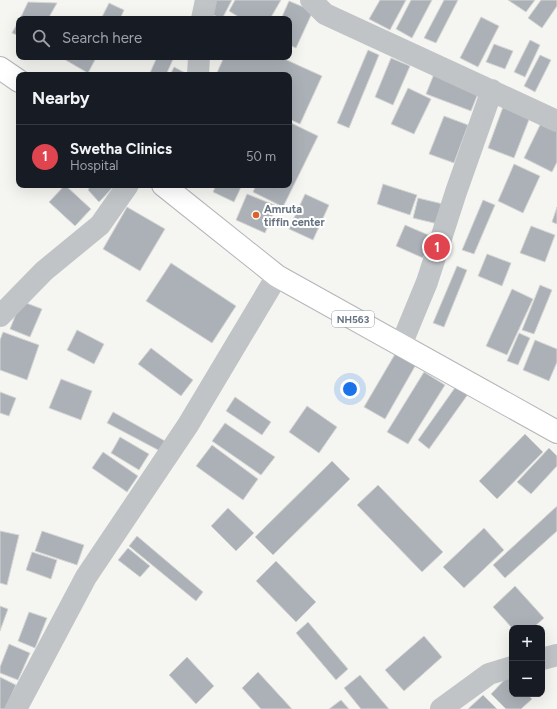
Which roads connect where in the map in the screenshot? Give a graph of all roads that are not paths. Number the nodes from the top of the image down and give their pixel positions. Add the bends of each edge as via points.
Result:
1 (206, 0) edge
2 (311, 0) edge
3 (203, 16) edge
4 (199, 60) edge
5 (0, 68) edge
6 (198, 72) edge
7 (16, 79) edge
8 (492, 90) junction
9 (557, 121) edge
10 (126, 188) edge
11 (167, 188) edge
12 (277, 276) junction
13 (0, 316) edge
14 (401, 345) junction
15 (557, 432) edge
16 (557, 654) edge
17 (545, 658) edge
18 (509, 668) edge
19 (21, 707) edge
20 (441, 709) edge

1 - 3 street
2 - 8 street via 325,14
4 - 6 street
5 - 7 highway
8 - 9 street
8 - 14 street via 427,282
10 - 13 street via 100,225 55,262
11 - 12 highway, NH563
12 - 14 highway, NH563
12 - 19 street via 188,425 86,577
14 - 15 highway, NH563
16 - 17 street
18 - 20 street via 489,674

